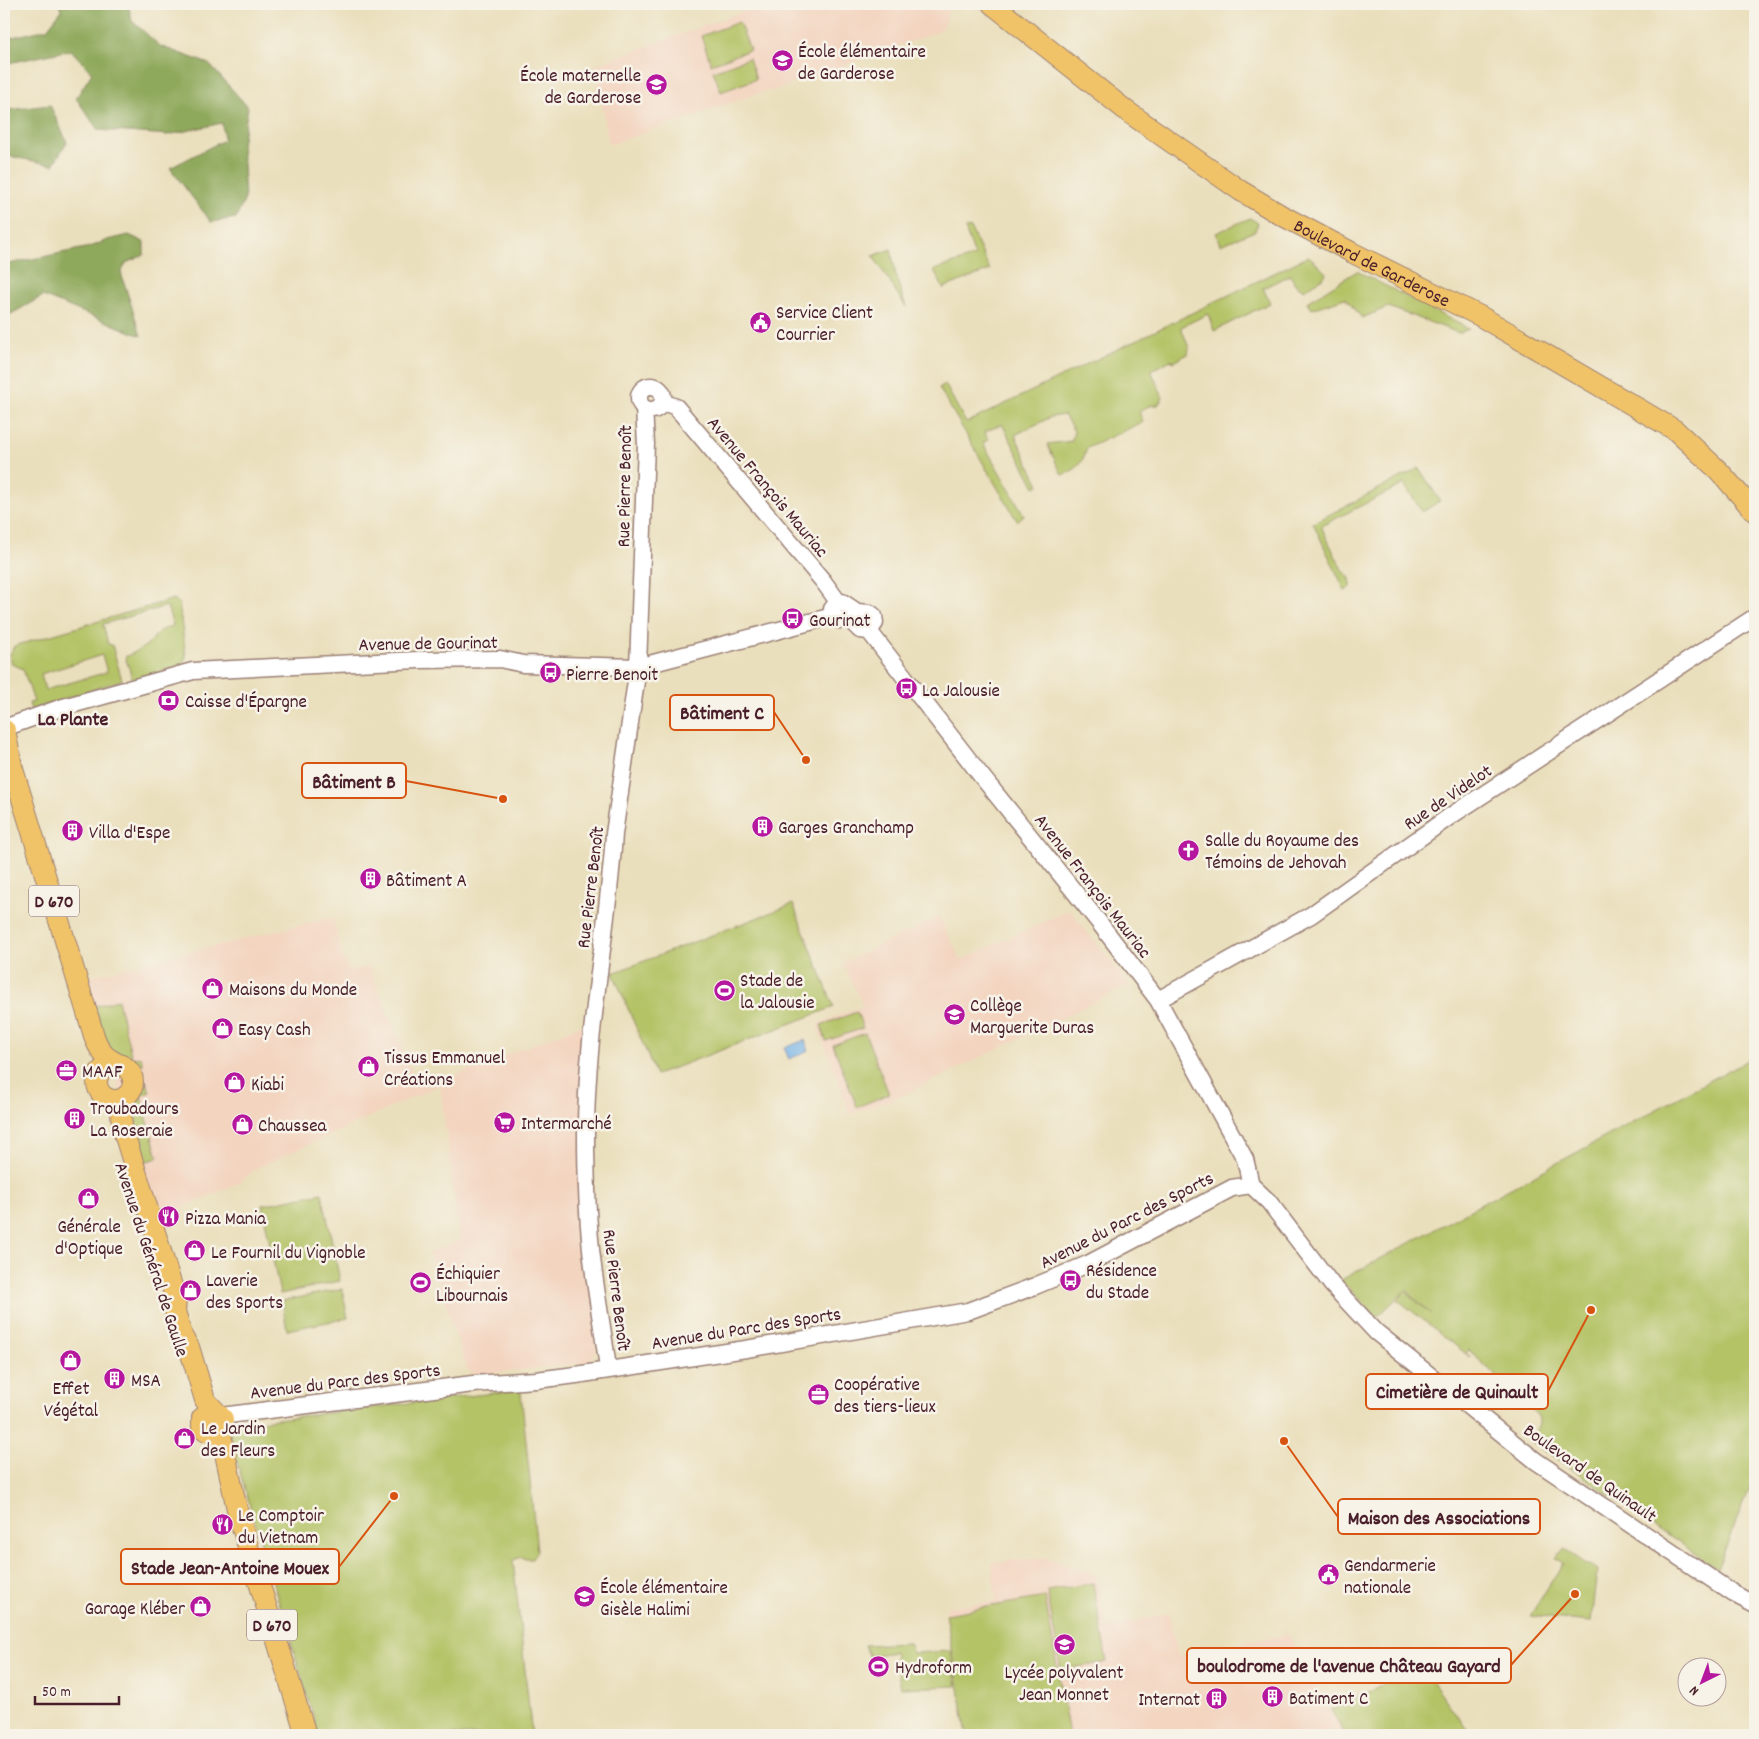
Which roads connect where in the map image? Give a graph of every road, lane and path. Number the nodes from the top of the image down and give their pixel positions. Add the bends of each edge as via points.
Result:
1 (992, 4) edge
2 (644, 408) joint
3 (1755, 512) edge
4 (836, 610) junction
5 (1755, 617) edge
6 (638, 667) junction
7 (8, 724) edge
8 (4, 782) edge
9 (1158, 1000) junction
10 (121, 1065) junction
11 (100, 1072) junction
12 (118, 1098) junction
13 (1251, 1185) junction
14 (608, 1369) junction
15 (213, 1421) junction
16 (1755, 1605) edge
17 (306, 1735) edge

1 - 3 main road, Boulevard de Garderose via 1128,112 1241,191 1346,249 1480,316 1675,430 1724,476
2 - 4 street, Avenue François Mauriac via 639,401 639,393 649,385 658,387 663,394 663,402 676,407 823,581
2 - 6 street, Rue Pierre Benoît via 646,444
4 - 6 street, Avenue de Gourinat
4 - 9 street, Avenue François Mauriac via 846,604 857,612 874,616 875,623 869,631
5 - 9 street, Rue de Videlot via 1449,817 1311,915
6 - 7 street, Avenue de Gourinat via 523,664 500,659 205,670 169,677
6 - 14 street, Rue Pierre Benoît via 614,834 586,1131 591,1249
7 - 10 main road, D 670 via 12,766 95,1039 100,1052
8 - 11 main road, D 670 via 86,1042
9 - 13 street, Avenue François Mauriac via 1245,1159
10 - 11 main road via 109,1065
10 - 12 main road via 133,1078 132,1088
11 - 12 main road via 98,1088 105,1096
12 - 15 main road, Avenue du Général de Gaulle / D 670 via 122,1127 176,1299 175,1311
13 - 14 street, Avenue du Parc des Sports via 1232,1188 1067,1273 968,1311
13 - 16 street, Boulevard de Quinault via 1269,1202 1332,1285 1390,1344 1536,1461
14 - 15 street, Avenue du Parc des Sports via 536,1380 473,1384
15 - 17 main road, D 670

